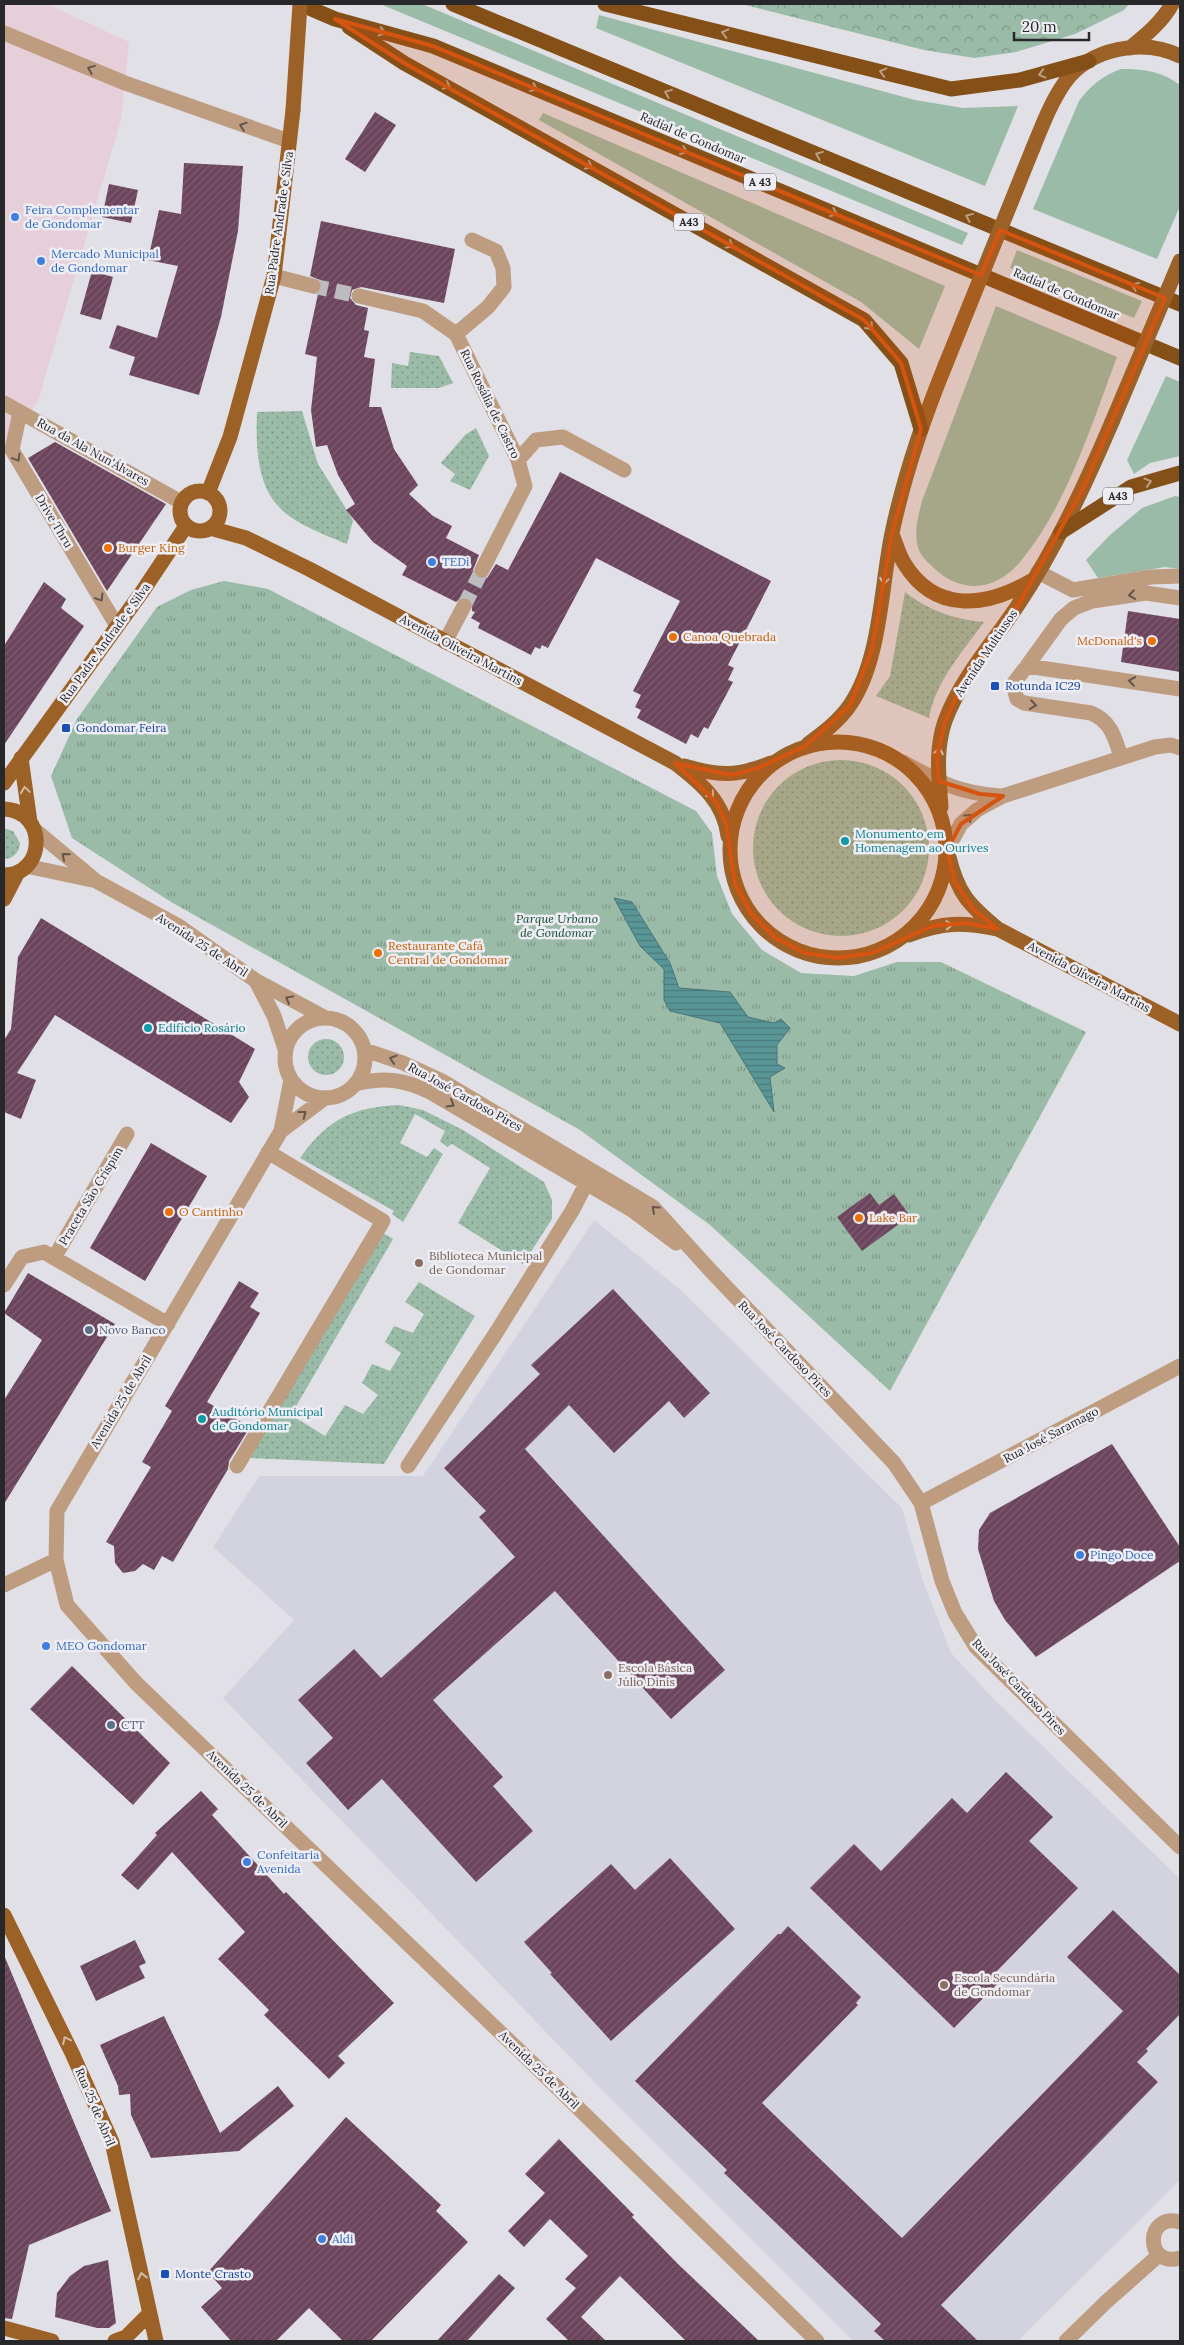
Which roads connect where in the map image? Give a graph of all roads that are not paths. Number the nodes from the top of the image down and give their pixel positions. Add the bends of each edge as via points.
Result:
1 (300, 4) edge
2 (453, 4) edge
3 (605, 4) edge
4 (1172, 4) edge
5 (335, 19) junction
6 (4, 33) edge
7 (1130, 48) junction
8 (1180, 56) edge
9 (1089, 61) junction
10 (289, 142) junction
11 (472, 240) dead end
12 (1180, 261) edge
13 (274, 276) junction
14 (313, 286) tunnel mouth
15 (359, 296) tunnel mouth
16 (1180, 304) edge
17 (456, 334) junction
18 (1180, 358) edge
19 (4, 403) edge
20 (20, 412) junction
21 (921, 429) junction
22 (518, 460) junction
23 (624, 470) dead end
24 (1180, 473) edge
25 (208, 492) junction
26 (181, 502) junction
27 (219, 514) junction
28 (186, 526) junction
29 (210, 528) junction
30 (1061, 532) junction
31 (892, 533) junction
32 (246, 538) junction
33 (482, 570) tunnel mouth
34 (1035, 576) junction
35 (1180, 576) edge
36 (1180, 598) edge
37 (464, 606) tunnel mouth
38 (117, 626) junction
39 (446, 642) junction
40 (1027, 666) junction
41 (1180, 689) edge
42 (805, 746) junction
43 (1180, 748) edge
44 (1121, 757) junction
45 (20, 758) junction
46 (774, 762) junction
47 (903, 762) junction
48 (675, 763) junction
49 (939, 781) junction
50 (4, 783) edge
51 (1002, 796) junction
52 (4, 808) edge
53 (942, 816) junction
54 (33, 826) junction
55 (948, 850) junction
56 (729, 851) junction
57 (16, 871) edge
58 (96, 881) junction
59 (4, 899) edge
60 (998, 929) junction
61 (902, 938) junction
62 (255, 980) junction
63 (324, 1017) junction
64 (1180, 1024) edge
65 (285, 1049) junction
66 (365, 1050) junction
67 (291, 1080) junction
68 (355, 1084) junction
69 (325, 1098) junction
70 (281, 1131) junction
71 (127, 1134) dead end
72 (268, 1152) junction
73 (586, 1184) junction
74 (635, 1204) junction
75 (54, 1258) junction
76 (4, 1285) edge
77 (168, 1324) junction
78 (1180, 1366) edge
79 (237, 1466) dead end
80 (408, 1466) dead end
81 (921, 1503) junction
82 (56, 1560) junction
83 (4, 1586) edge
84 (1180, 1847) edge
85 (4, 1915) edge
86 (1180, 2222) edge
87 (1159, 2255) junction
88 (1180, 2258) edge
89 (150, 2313) junction
90 (4, 2328) edge
91 (52, 2341) edge
92 (115, 2341) edge
93 (156, 2341) edge
94 (817, 2341) edge
95 (1066, 2341) edge

1 - 5 highway, Radial de Gondomar / A 43
1 - 10 main road, Rua Padre Andrade e Silva, bridge
16 -> 2 highway
9 -> 3 highway via 1020,80 951,89
4 - 7 main road via 1167,13
5 -> 18 highway, Radial de Gondomar / A 43 via 433,46
5 -> 21 highway, A43 via 404,63 864,320 901,363
10 -> 6 street via 134,86
7 - 8 main road via 1162,50
7 - 9 main road via 1104,53
9 - 21 main road, bridge via 1066,81 1044,122
10 - 13 main road, Rua Padre Andrade e Silva
11 - 17 street via 496,251 503,268 504,287 488,307
12 - 30 main road, Avenida Multiusos, bridge via 1084,487
13 - 14 street
13 - 25 main road, Rua Padre Andrade e Silva via 230,437
15 - 17 street, Rua Rosália de Castro via 423,310
17 - 22 street, Rua Rosália de Castro
19 - 20 street, Rua da Ala Nun'Álvares
20 - 26 street, Rua da Ala Nun'Álvares
20 -> 38 street, Drive Thru via 12,450
21 - 31 main road
22 - 23 street via 536,440 563,437
22 - 33 street, Rua Rosália de Castro via 525,486
30 -> 24 highway, A43 via 1131,487
25 - 26 main road via 191,492
25 - 27 main road via 219,505
26 - 28 main road via 180,514
27 - 29 main road
27 - 32 main road, Avenida Oliveira Martins
28 - 29 main road via 197,531
28 - 38 main road, Rua Padre Andrade e Silva
29 - 32 main road, Avenida Oliveira Martins
30 - 34 main road, Avenida Multiusos
31 - 34 main road via 904,563 926,590 953,600 979,602 1009,594
31 -> 42 main road via 872,649 862,682 850,705 826,731
32 - 39 main road, Avenida Oliveira Martins
34 - 35 street via 1073,590 1150,576
49 -> 34 main road, Avenida Multiusos via 937,757 940,742 961,687
36 -> 40 street via 1146,593 1092,601 1074,608 1061,619
37 - 39 street
38 - 45 main road, Rua Padre Andrade e Silva
39 - 48 main road, Avenida Oliveira Martins
41 -> 40 street
40 -> 44 street via 1013,684 1017,699 1024,704 1101,717 1112,733
42 - 46 main road
42 - 47 main road via 838,741 872,746
43 - 44 street via 1171,745 1155,747
44 - 51 street
45 - 50 main road, Rua Padre Andrade e Silva
54 -> 45 main road
46 - 48 main road, Avenida Oliveira Martins via 731,775 705,772
46 - 56 main road via 750,786 734,817
47 - 49 street
47 - 53 main road via 927,786
48 -> 56 main road, Avenida Oliveira Martins via 704,785 716,802 726,824
49 - 51 street via 980,794
49 - 53 main road, Avenida Multiusos
55 -> 51 street via 961,824 977,810
52 - 54 main road via 22,814
53 - 55 main road, Avenida Oliveira Martins
54 - 57 main road via 36,849
58 -> 54 street, Avenida 25 de Abril
55 - 60 main road, Avenida Oliveira Martins via 955,882 974,910
55 - 61 main road via 942,884 926,914
56 - 61 main road via 735,884 750,914 774,938 805,953 838,958 872,953
57 - 58 street, Avenida 25 de Abril
57 - 59 main road
58 - 62 street, Avenida 25 de Abril via 177,925
61 -> 60 main road, Avenida Oliveira Martins via 932,926 965,924
60 - 64 main road, Avenida Oliveira Martins
63 -> 62 street, Avenida 25 de Abril
62 - 65 street, Avenida 25 de Abril via 274,1016
63 - 65 street via 299,1026
63 - 66 street via 335,1018 355,1030
65 - 67 street via 286,1070
66 - 68 street via 362,1074
74 -> 66 street, Rua José Cardoso Pires via 442,1081
67 - 69 street via 300,1090
67 - 70 street, Avenida 25 de Abril
68 - 69 street via 342,1094
68 -> 73 street, Rua José Cardoso Pires via 378,1079 415,1085
70 -> 69 street, Avenida 25 de Abril
70 - 72 street, Avenida 25 de Abril
71 - 75 street, Praceta São Crispim
72 - 77 street, Avenida 25 de Abril
72 - 79 street via 383,1221
73 - 74 street, Rua José Cardoso Pires
73 - 80 street via 499,1327
74 - 81 street, Rua José Cardoso Pires via 656,1226 711,1271 894,1463
75 - 76 street, Praceta São Crispim via 44,1252 22,1257
75 - 77 street, Praceta São Crispim
77 - 82 street, Avenida 25 de Abril via 57,1511
78 - 81 street, Rua José Saramago
81 - 84 street, Rua José Cardoso Pires via 942,1581 955,1613 976,1647
82 - 83 street
82 - 94 street, Avenida 25 de Abril via 67,1605 136,1683
89 -> 85 main road, Rua 25 de Abril via 112,2142
86 - 87 street via 1166,2222 1156,2230 1153,2243
87 - 88 street via 1169,2260
87 - 95 street
89 - 92 main road via 126,2337
89 - 93 main road, Rua 25 de Abril
90 - 91 main road

